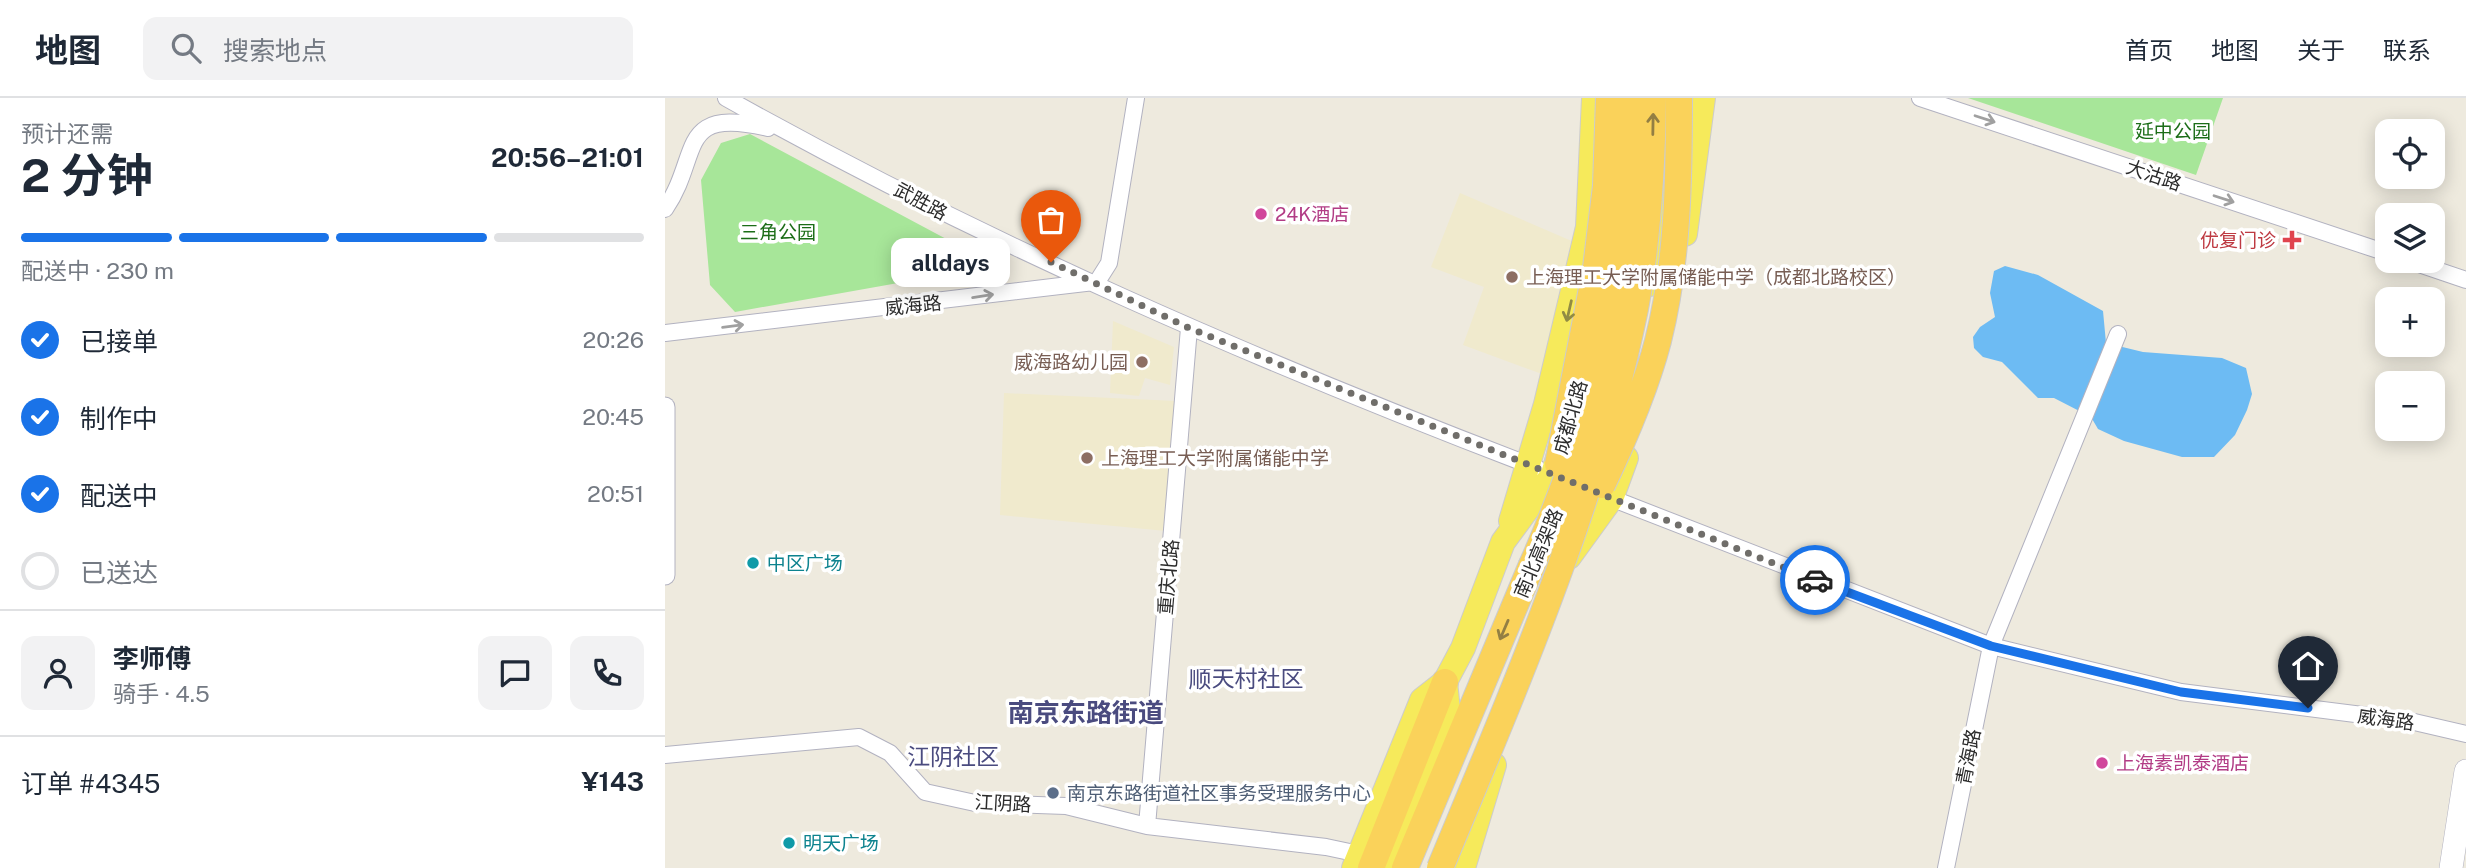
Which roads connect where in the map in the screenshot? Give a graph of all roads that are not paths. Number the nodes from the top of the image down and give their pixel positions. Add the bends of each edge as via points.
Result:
1 (726, 98) edge
2 (1136, 98) edge
3 (1594, 98) edge
4 (1609, 98) edge
5 (1623, 98) edge
6 (1631, 98) edge
7 (1653, 98) edge
8 (1677, 98) edge
9 (1703, 98) edge
10 (1920, 98) edge
11 (787, 132) junction
12 (1669, 178) junction
13 (1620, 179) junction
14 (665, 209) edge
15 (1589, 211) junction
16 (1687, 223) junction
17 (2375, 249) edge
18 (2445, 272) edge
19 (2466, 279) edge
20 (1097, 282) junction
21 (1189, 328) junction
22 (665, 333) edge
23 (2118, 336) dead end
24 (1659, 368) junction
25 (665, 407) edge
26 (1612, 432) junction
27 (1529, 465) junction
28 (1553, 474) junction
29 (1601, 494) junction
30 (1503, 542) junction
31 (1531, 567) junction
32 (665, 575) edge
33 (1547, 601) junction
34 (1991, 646) junction
35 (1445, 682) junction
36 (2466, 734) edge
37 (665, 755) edge
38 (2466, 771) edge
39 (1487, 784) joint
40 (1147, 826) junction
41 (1361, 863) edge
42 (1447, 867) edge
43 (1390, 868) edge
44 (1405, 868) edge
45 (1946, 868) edge
46 (2451, 868) edge

1 - 11 street, 武胜路
2 - 20 street via 1109,263
3 - 15 main road
4 - 31 highway, bridge via 1606,186 1596,268 1563,447
5 - 13 main road, 成都北路
6 - 31 highway, 南北高架路, bridge via 1630,214 1613,315 1593,408
33 -> 7 highway, 南北高架路, bridge via 1598,450 1635,307 1652,166
8 - 12 main road
8 - 33 highway, bridge via 1676,235 1658,343 1618,449
9 - 16 main road
10 -> 17 street, 大沽路
11 - 14 street, 武胜路 via 736,121 720,122 703,131 691,146
11 - 20 street, 武胜路 via 964,224
12 - 16 main road
12 - 26 main road via 1635,358
13 - 15 main road
13 - 28 main road, 成都北路 via 1615,235 1602,295
15 -> 27 main road
16 - 24 main road
18 - 19 street
20 - 21 street, 威海路
22 -> 20 street, 威海路
21 - 27 street, 威海路
21 - 40 street, 重庆北路
23 - 34 street, 青海路
24 - 26 main road
24 - 29 main road
25 - 32 street
26 - 29 main road
27 - 28 street, 威海路
27 - 30 main road
28 - 29 street, 威海路
28 - 30 main road, 成都北路
29 - 34 street, 威海路
29 - 39 main road via 1569,557
30 - 35 main road, 成都北路 via 1463,648
31 -> 44 highway, 南北高架路
33 - 42 highway, 南北高架路, bridge
34 - 36 street, 威海路 via 2181,692 2410,721
34 - 45 street, 青海路
35 - 41 highway via 1389,822
35 - 41 main road via 1422,700
35 - 43 main road, 成都北路 via 1448,710
37 - 40 street, 江阴路 via 859,737 890,752 925,792 975,803 1066,806
38 - 46 main road
39 - 42 highway
40 - 41 street, 江阴路 via 1326,847

